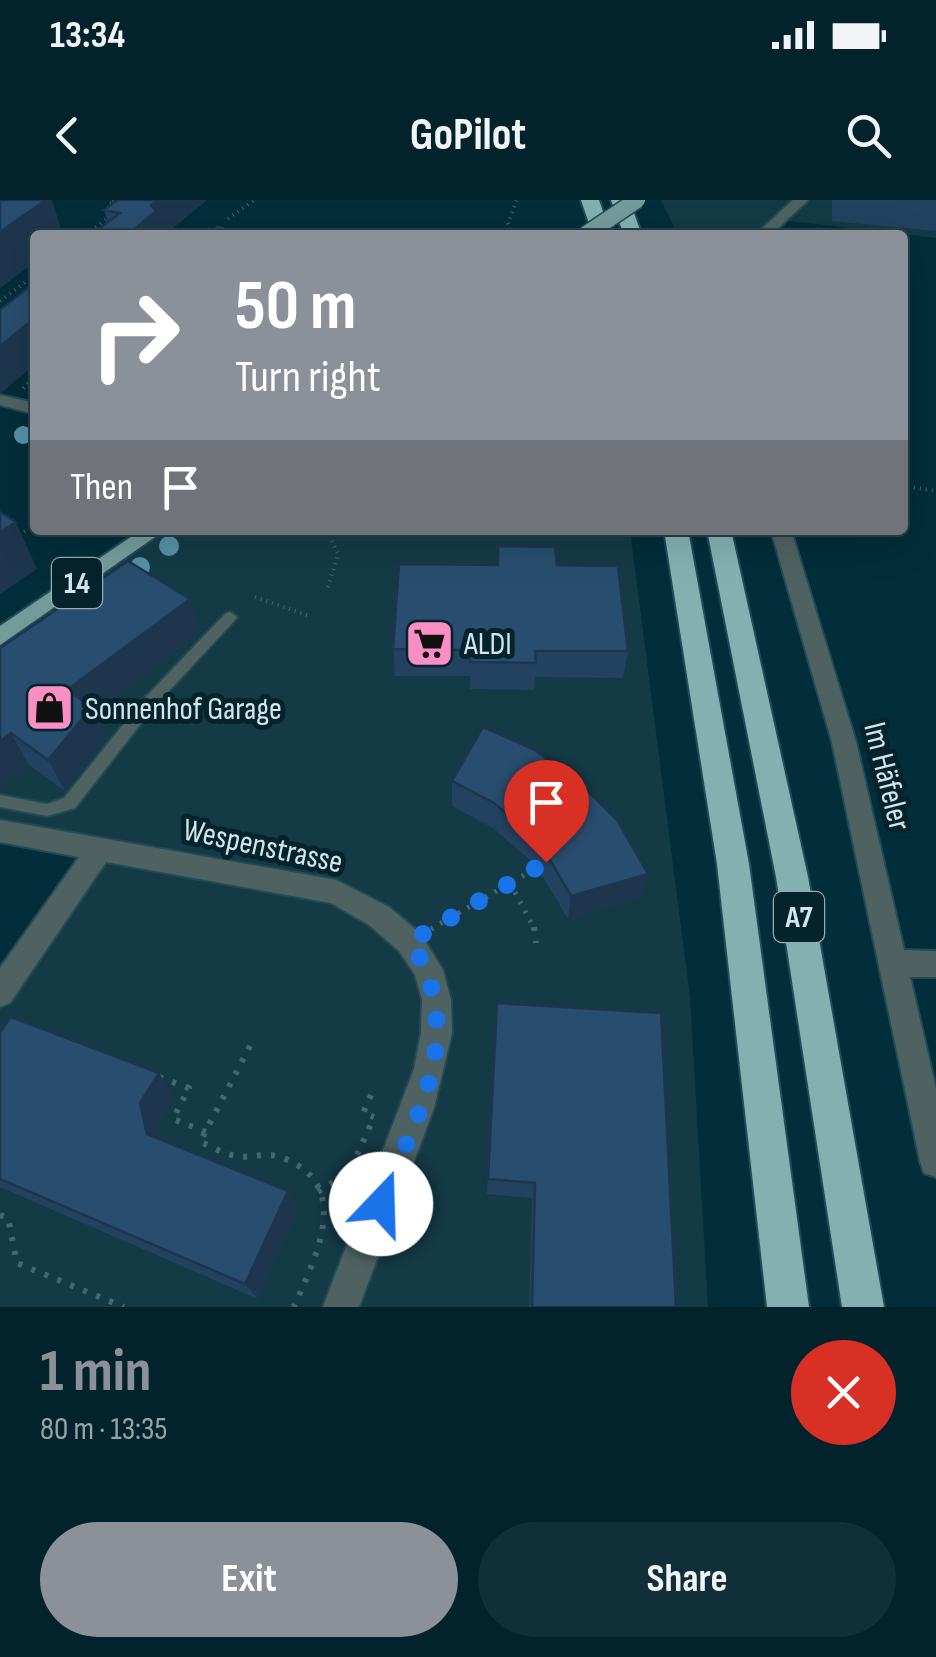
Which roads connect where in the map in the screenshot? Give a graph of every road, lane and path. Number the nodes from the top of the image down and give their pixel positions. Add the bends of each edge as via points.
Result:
1 (113, 200) edge
2 (517, 200) edge
3 (590, 200) edge
4 (620, 200) edge
5 (636, 200) edge
6 (801, 200) edge
7 (93, 230) edge
8 (511, 230) edge
9 (592, 230) edge
10 (600, 230) edge
11 (631, 230) edge
12 (768, 230) edge
13 (30, 278) edge
14 (0, 301) edge
15 (0, 400) edge
16 (30, 403) edge
17 (908, 487) edge
18 (936, 490) edge
19 (30, 529) edge
20 (148, 535) edge
21 (328, 535) edge
22 (677, 535) edge
23 (720, 535) edge
24 (782, 535) edge
25 (12, 540) edge
26 (328, 590) dead end
27 (255, 597) dead end
28 (307, 615) dead end
29 (230, 616) dead end
30 (0, 636) edge
31 (0, 801) edge
32 (0, 831) edge
33 (100, 849) junction
34 (546, 862) edge
35 (510, 883) junction
36 (411, 941) junction
37 (536, 943) dead end
38 (896, 963) junction
39 (936, 964) edge
40 (0, 992) edge
41 (250, 1046) dead end
42 (154, 1075) edge
43 (374, 1117) dead end
44 (206, 1132) junction
45 (936, 1160) edge
46 (318, 1192) junction
47 (0, 1215) edge
48 (124, 1307) edge
49 (294, 1307) edge
50 (342, 1307) edge
51 (788, 1307) edge
52 (863, 1307) edge

1 - 7 path via 124,206
2 - 8 path
3 - 10 highway
4 - 11 highway
5 - 9 main road, bridge
6 - 12 street
13 - 14 path
15 - 16 street
17 - 18 path
19 - 25 path
20 - 30 main road, 14
21 - 26 path via 338,554
22 - 51 highway, A7 via 734,864
23 - 52 highway, A7 via 792,877
24 - 38 street, Im Häfeler via 844,742
27 - 28 path
29 - 31 lane via 69,803 48,810
32 - 33 street, Wespenstrasse
33 - 36 street, Wespenstrasse via 336,892 380,913
33 - 40 street
34 - 35 path
35 - 36 path
35 - 37 path
36 - 50 street, Wespenstrasse via 438,1000 439,1040
38 - 39 street
38 - 45 street, Im Häfeler
41 - 44 path
42 - 44 path via 189,1088 173,1120
43 - 46 path via 350,1171
44 - 46 path via 200,1142 238,1157 284,1158
46 - 49 path via 325,1235
47 - 48 path via 8,1218 16,1263

